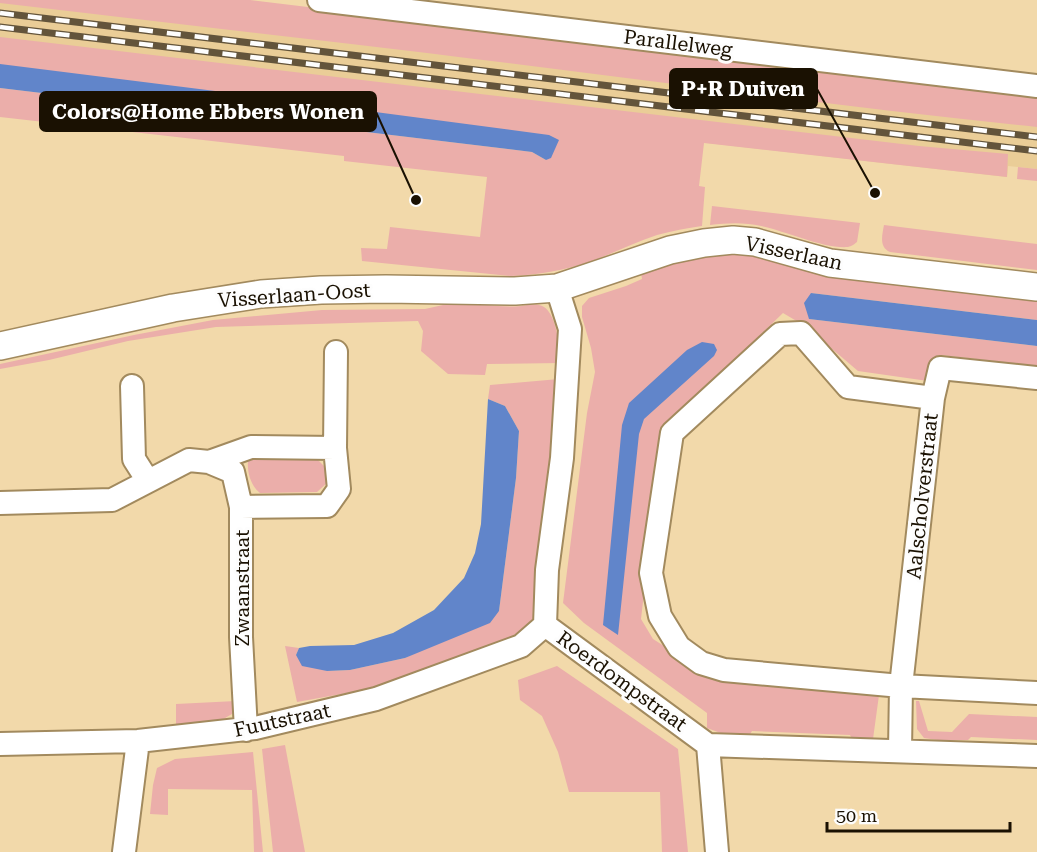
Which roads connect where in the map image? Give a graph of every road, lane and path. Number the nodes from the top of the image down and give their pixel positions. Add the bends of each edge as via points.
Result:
1 (319, 0) edge
2 (1037, 87) edge
3 (1037, 287) edge
4 (557, 288) junction
5 (0, 346) edge
6 (336, 352) dead end
7 (1037, 378) edge
8 (132, 386) dead end
9 (933, 398) junction
10 (335, 448) junction
11 (209, 462) junction
12 (148, 481) junction
13 (0, 503) edge
14 (241, 507) junction
15 (545, 625) junction
16 (901, 686) junction
17 (1037, 693) edge
18 (246, 730) junction
19 (138, 741) junction
20 (0, 744) edge
21 (708, 745) junction
22 (900, 751) junction
23 (1037, 756) edge
24 (124, 852) edge
25 (717, 852) edge

1 - 2 street, Parallelweg
3 - 4 street, Visserlaan via 830,262 756,242 733,240 670,250
4 - 5 street, Visserlaan-Oost via 261,294 173,308
4 - 15 street, Roerdompstraat via 570,329
6 - 10 street
7 - 9 street via 940,368
8 - 12 street via 134,459
9 - 16 street, Aalscholverstraat
9 - 16 street, Aalscholverstraat via 848,387 801,333 780,334 672,433 651,573 660,616 679,647 702,663 724,670
10 - 11 street via 251,447
10 - 14 street via 339,489 327,507
11 - 12 street via 189,460
11 - 14 street, Zwaanstraat via 233,472
12 - 13 street via 112,500
14 - 18 street, Zwaanstraat
15 - 18 street, Fuutstraat via 521,646 376,699
15 - 21 street, Roerdompstraat
16 - 17 street
16 - 22 street, Aalscholverstraat
18 - 19 street, Fuutstraat
19 - 20 street, Fuutstraat
19 - 24 street
21 - 22 street
21 - 25 street
22 - 23 street

